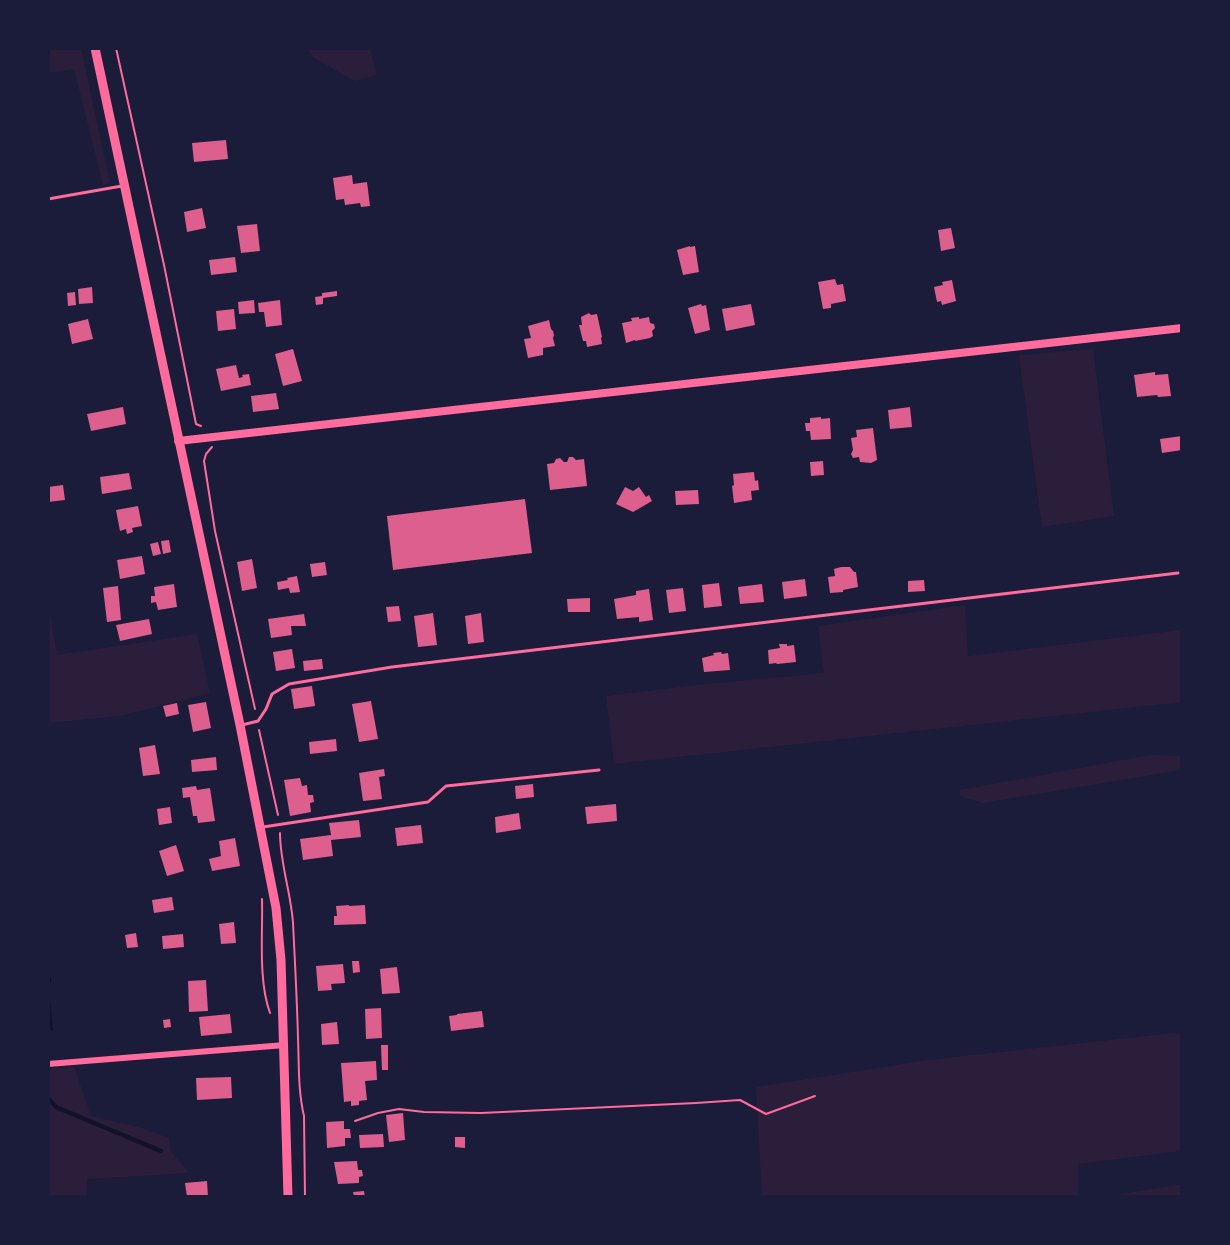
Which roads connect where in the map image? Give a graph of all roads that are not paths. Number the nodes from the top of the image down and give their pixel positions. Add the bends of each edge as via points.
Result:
1 (95, 48) edge
2 (124, 185) junction
3 (48, 198) edge
4 (1182, 328) edge
5 (178, 441) junction
6 (1178, 573) dead end
7 (240, 725) junction
8 (599, 770) dead end
9 (261, 827) junction
10 (285, 1045) junction
11 (48, 1064) edge
12 (288, 1197) edge

1 - 2 main road
2 - 3 lane
2 - 5 main road
4 - 5 street
5 - 7 main road
6 - 7 lane via 392,667 290,684 272,694 258,721
7 - 9 main road
8 - 9 lane via 446,786 428,802
9 - 10 main road via 278,922
10 - 11 street
10 - 12 main road

